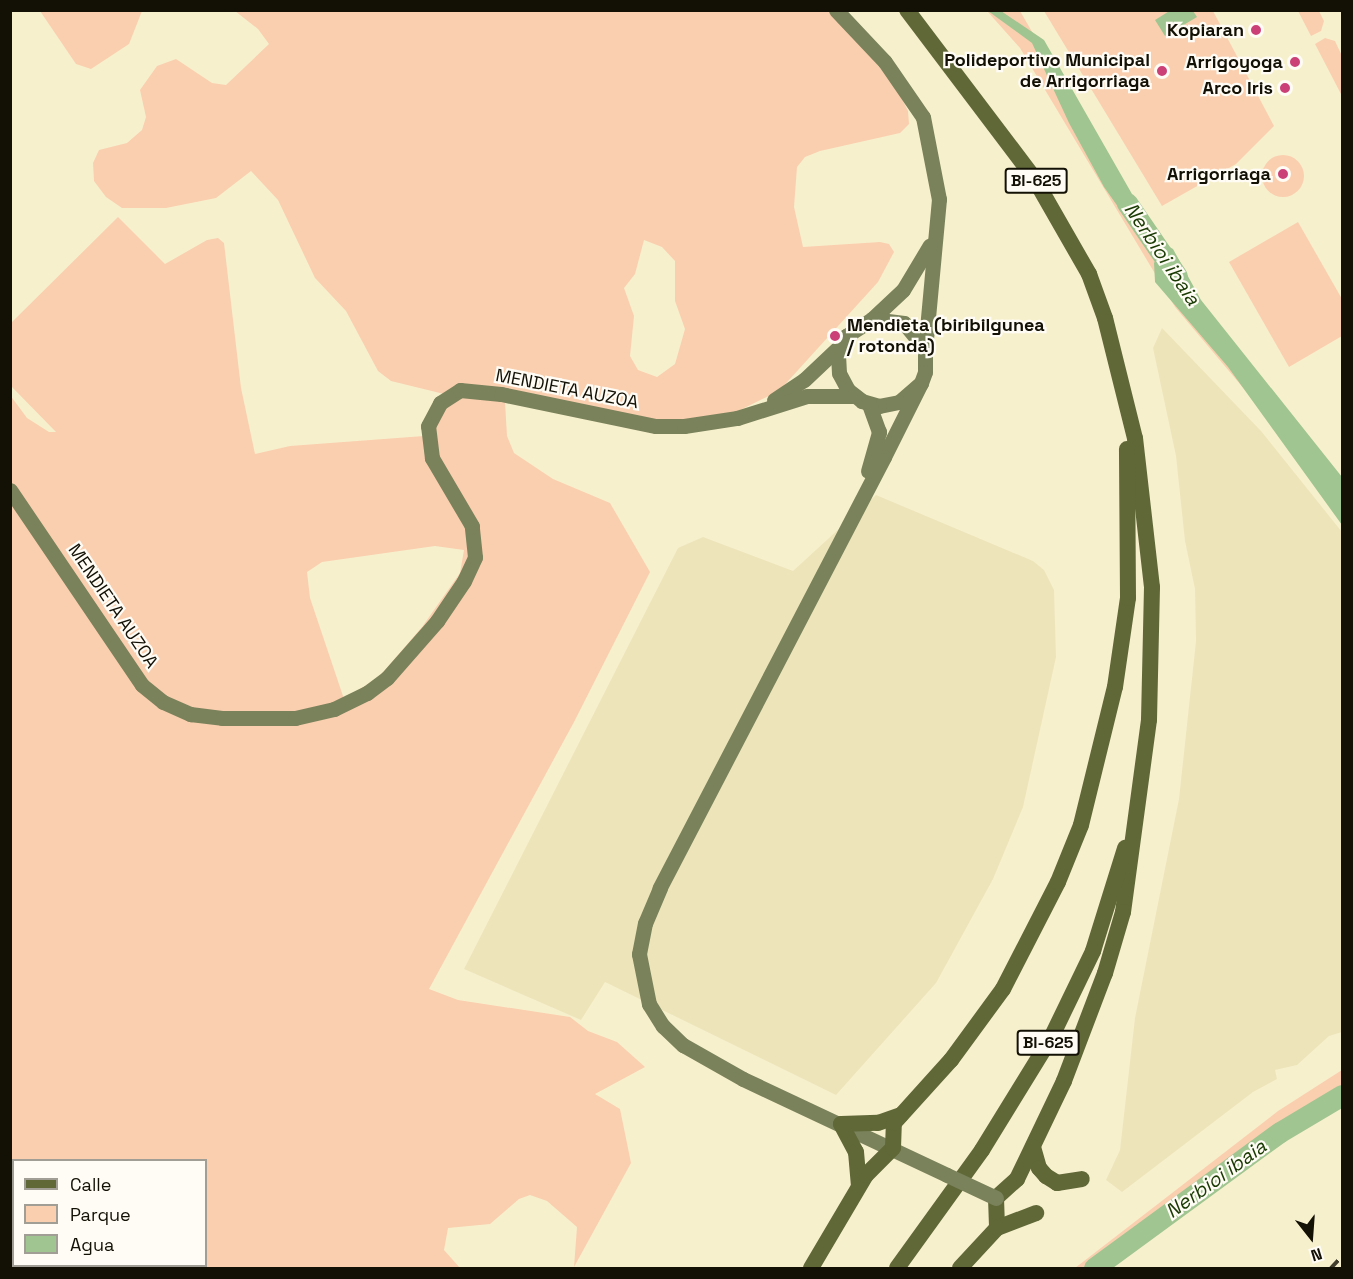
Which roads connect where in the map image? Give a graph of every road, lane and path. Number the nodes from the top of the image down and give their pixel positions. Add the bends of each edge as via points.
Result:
1 (836, 10) edge
2 (906, 10) edge
3 (934, 234) junction
4 (872, 318) junction
5 (841, 345) junction
6 (925, 349) junction
7 (1121, 376) junction
8 (921, 383) junction
9 (855, 396) junction
10 (869, 404) junction
11 (737, 418) junction
12 (10, 490) edge
13 (860, 497) junction
14 (1140, 789) junction
15 (901, 1115) junction
16 (841, 1124) junction
17 (1033, 1147) junction
18 (893, 1148) junction
19 (1082, 1179) dead end
20 (859, 1186) junction
21 (996, 1198) junction
22 (1036, 1213) dead end
23 (997, 1228) junction
24 (811, 1269) edge
25 (897, 1269) edge
26 (960, 1269) edge

1 - 3 street via 885,62 923,117 939,199
2 - 7 main road, BI-625 via 1004,135 1060,218 1089,274
3 - 4 street via 916,273
3 - 6 street
4 - 5 street via 853,328
4 - 6 street via 904,323
5 - 9 street via 839,373
5 - 11 street via 783,395
6 - 8 street
7 - 14 main road, BI-625 via 1142,485 1152,587 1151,687
7 - 15 main road via 1130,488 1128,598 1115,687 1081,825 1058,882 1003,989 951,1060
8 - 10 street via 899,402
8 - 13 street
9 - 10 street
9 - 11 street, MENDIETA AUZOA via 807,396
10 - 13 street via 878,426 878,440
11 - 12 street, MENDIETA AUZOA via 656,426 501,394 460,390 440,404 428,426 432,458 472,526 475,557 437,621 387,678 334,709 296,718 190,714 149,690 116,649
13 - 16 street via 660,888 645,923 639,954 649,1004 663,1026 683,1045 743,1079
14 - 17 main road via 1132,864 1105,974 1076,1053
14 - 25 main road, BI-625 via 1110,902 1074,994 1029,1077
15 - 16 main road via 878,1123
15 - 18 main road via 891,1131
16 - 18 street
16 - 20 main road via 856,1152
17 - 19 main road via 1039,1168 1046,1176 1057,1183
17 - 21 main road via 1017,1179
18 - 20 main road via 879,1159
18 - 21 street, bridge
20 - 24 main road
21 - 23 main road
22 - 23 main road
23 - 26 main road

